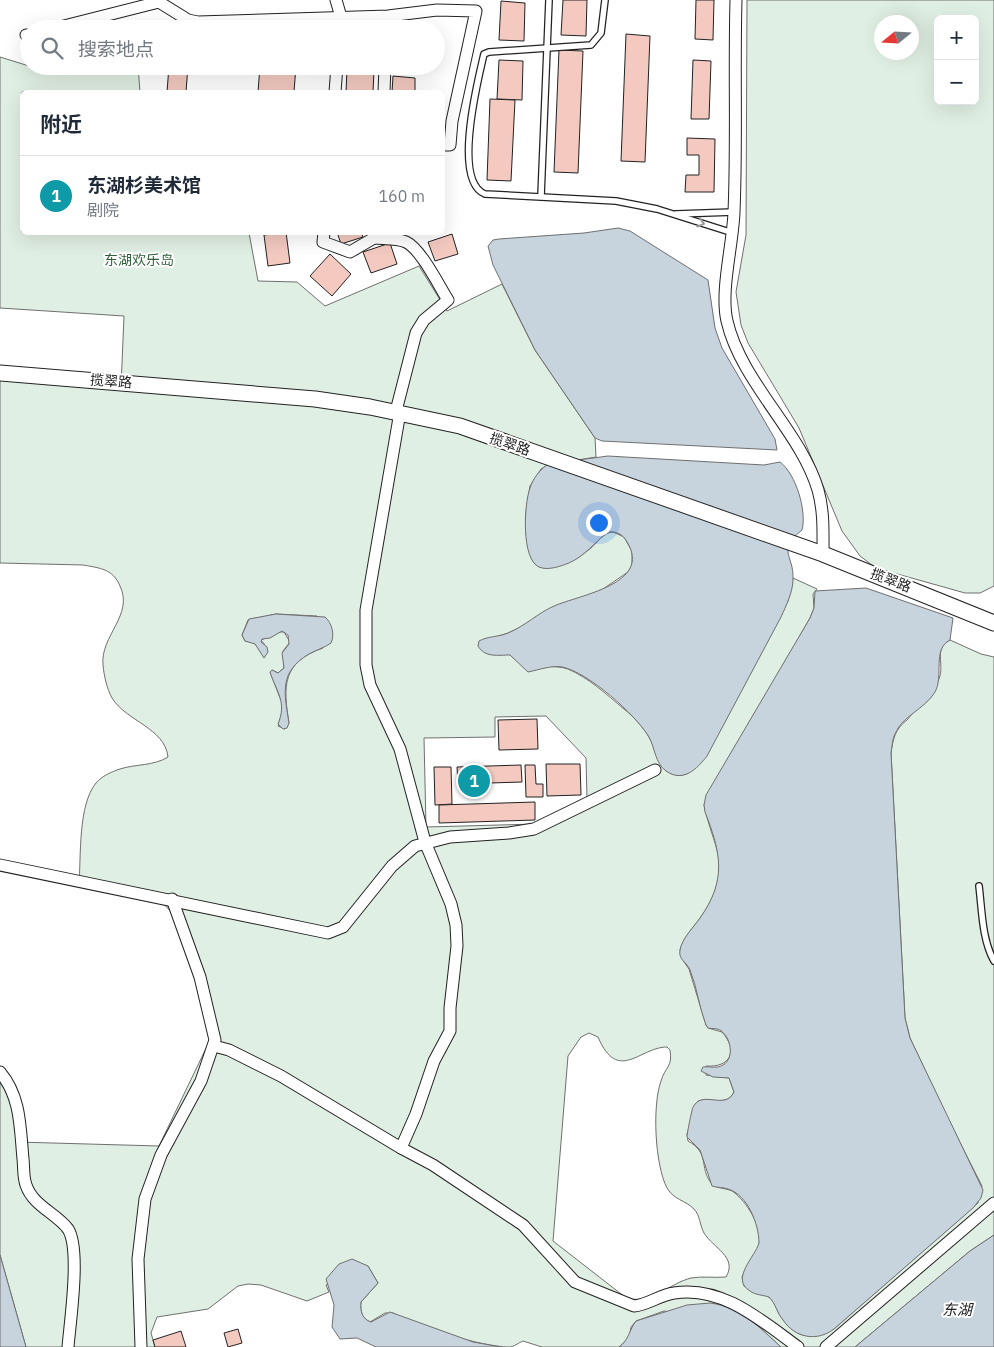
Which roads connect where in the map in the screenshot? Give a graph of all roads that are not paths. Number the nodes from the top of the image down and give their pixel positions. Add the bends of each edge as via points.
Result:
1 (336, 0) edge
2 (549, 0) edge
3 (605, 0) edge
4 (736, 0) edge
5 (435, 5) edge
6 (388, 16) junction
7 (88, 20) edge
8 (188, 20) edge
9 (340, 20) edge
10 (361, 20) edge
11 (388, 20) edge
12 (547, 49) junction
13 (336, 75) edge
14 (385, 75) edge
15 (335, 90) edge
16 (384, 90) edge
17 (445, 145) edge
18 (541, 196) junction
19 (734, 212) junction
20 (669, 214) junction
21 (733, 233) junction
22 (324, 235) edge
23 (374, 235) edge
24 (0, 373) edge
25 (398, 412) junction
26 (823, 554) junction
27 (994, 623) edge
28 (655, 770) dead end
29 (425, 842) junction
30 (0, 865) edge
31 (979, 886) dead end
32 (172, 899) junction
33 (994, 961) edge
34 (214, 1046) junction
35 (0, 1072) edge
36 (401, 1148) junction
37 (994, 1203) edge
38 (68, 1347) edge
39 (141, 1347) edge
40 (798, 1347) edge
41 (826, 1347) edge

1 - 9 street
2 - 12 lane
3 - 12 lane via 603,27 596,42 587,46
4 - 19 street
5 - 6 street
5 - 17 street via 476,11 452,121 450,145
6 - 10 street
6 - 11 street
7 - 8 street via 159,2
12 - 18 lane
12 - 18 lane via 484,54 468,134 470,164 480,192
13 - 15 street
14 - 16 street
18 - 20 lane via 616,201
19 - 20 lane
19 - 21 street
20 -> 21 lane
21 - 26 street via 725,290 728,323 746,366 811,473 822,506
22 - 23 street via 323,242 350,252
23 - 25 street via 410,245 448,300 424,320 416,333
24 - 25 street, 揽翠路 via 315,399
25 - 26 street, 揽翠路 via 460,426
25 - 29 street via 366,610 366,665 370,686 406,764
26 - 27 street, 揽翠路
28 - 29 street via 534,829
29 - 32 street via 404,854 343,927 332,932 319,932
29 - 36 street via 454,914 457,955 450,1032 434,1061
30 - 32 street
31 - 33 lane via 983,923
32 - 34 street via 200,977
34 - 36 street via 234,1052 281,1076
34 - 39 street via 201,1081 161,1156 145,1200 138,1259
35 - 38 street via 13,1090 17,1104 26,1184 36,1201 67,1228 73,1242
36 - 40 street via 433,1165 523,1225 576,1282 587,1288 634,1306 679,1292 725,1300 746,1310
37 - 41 street

